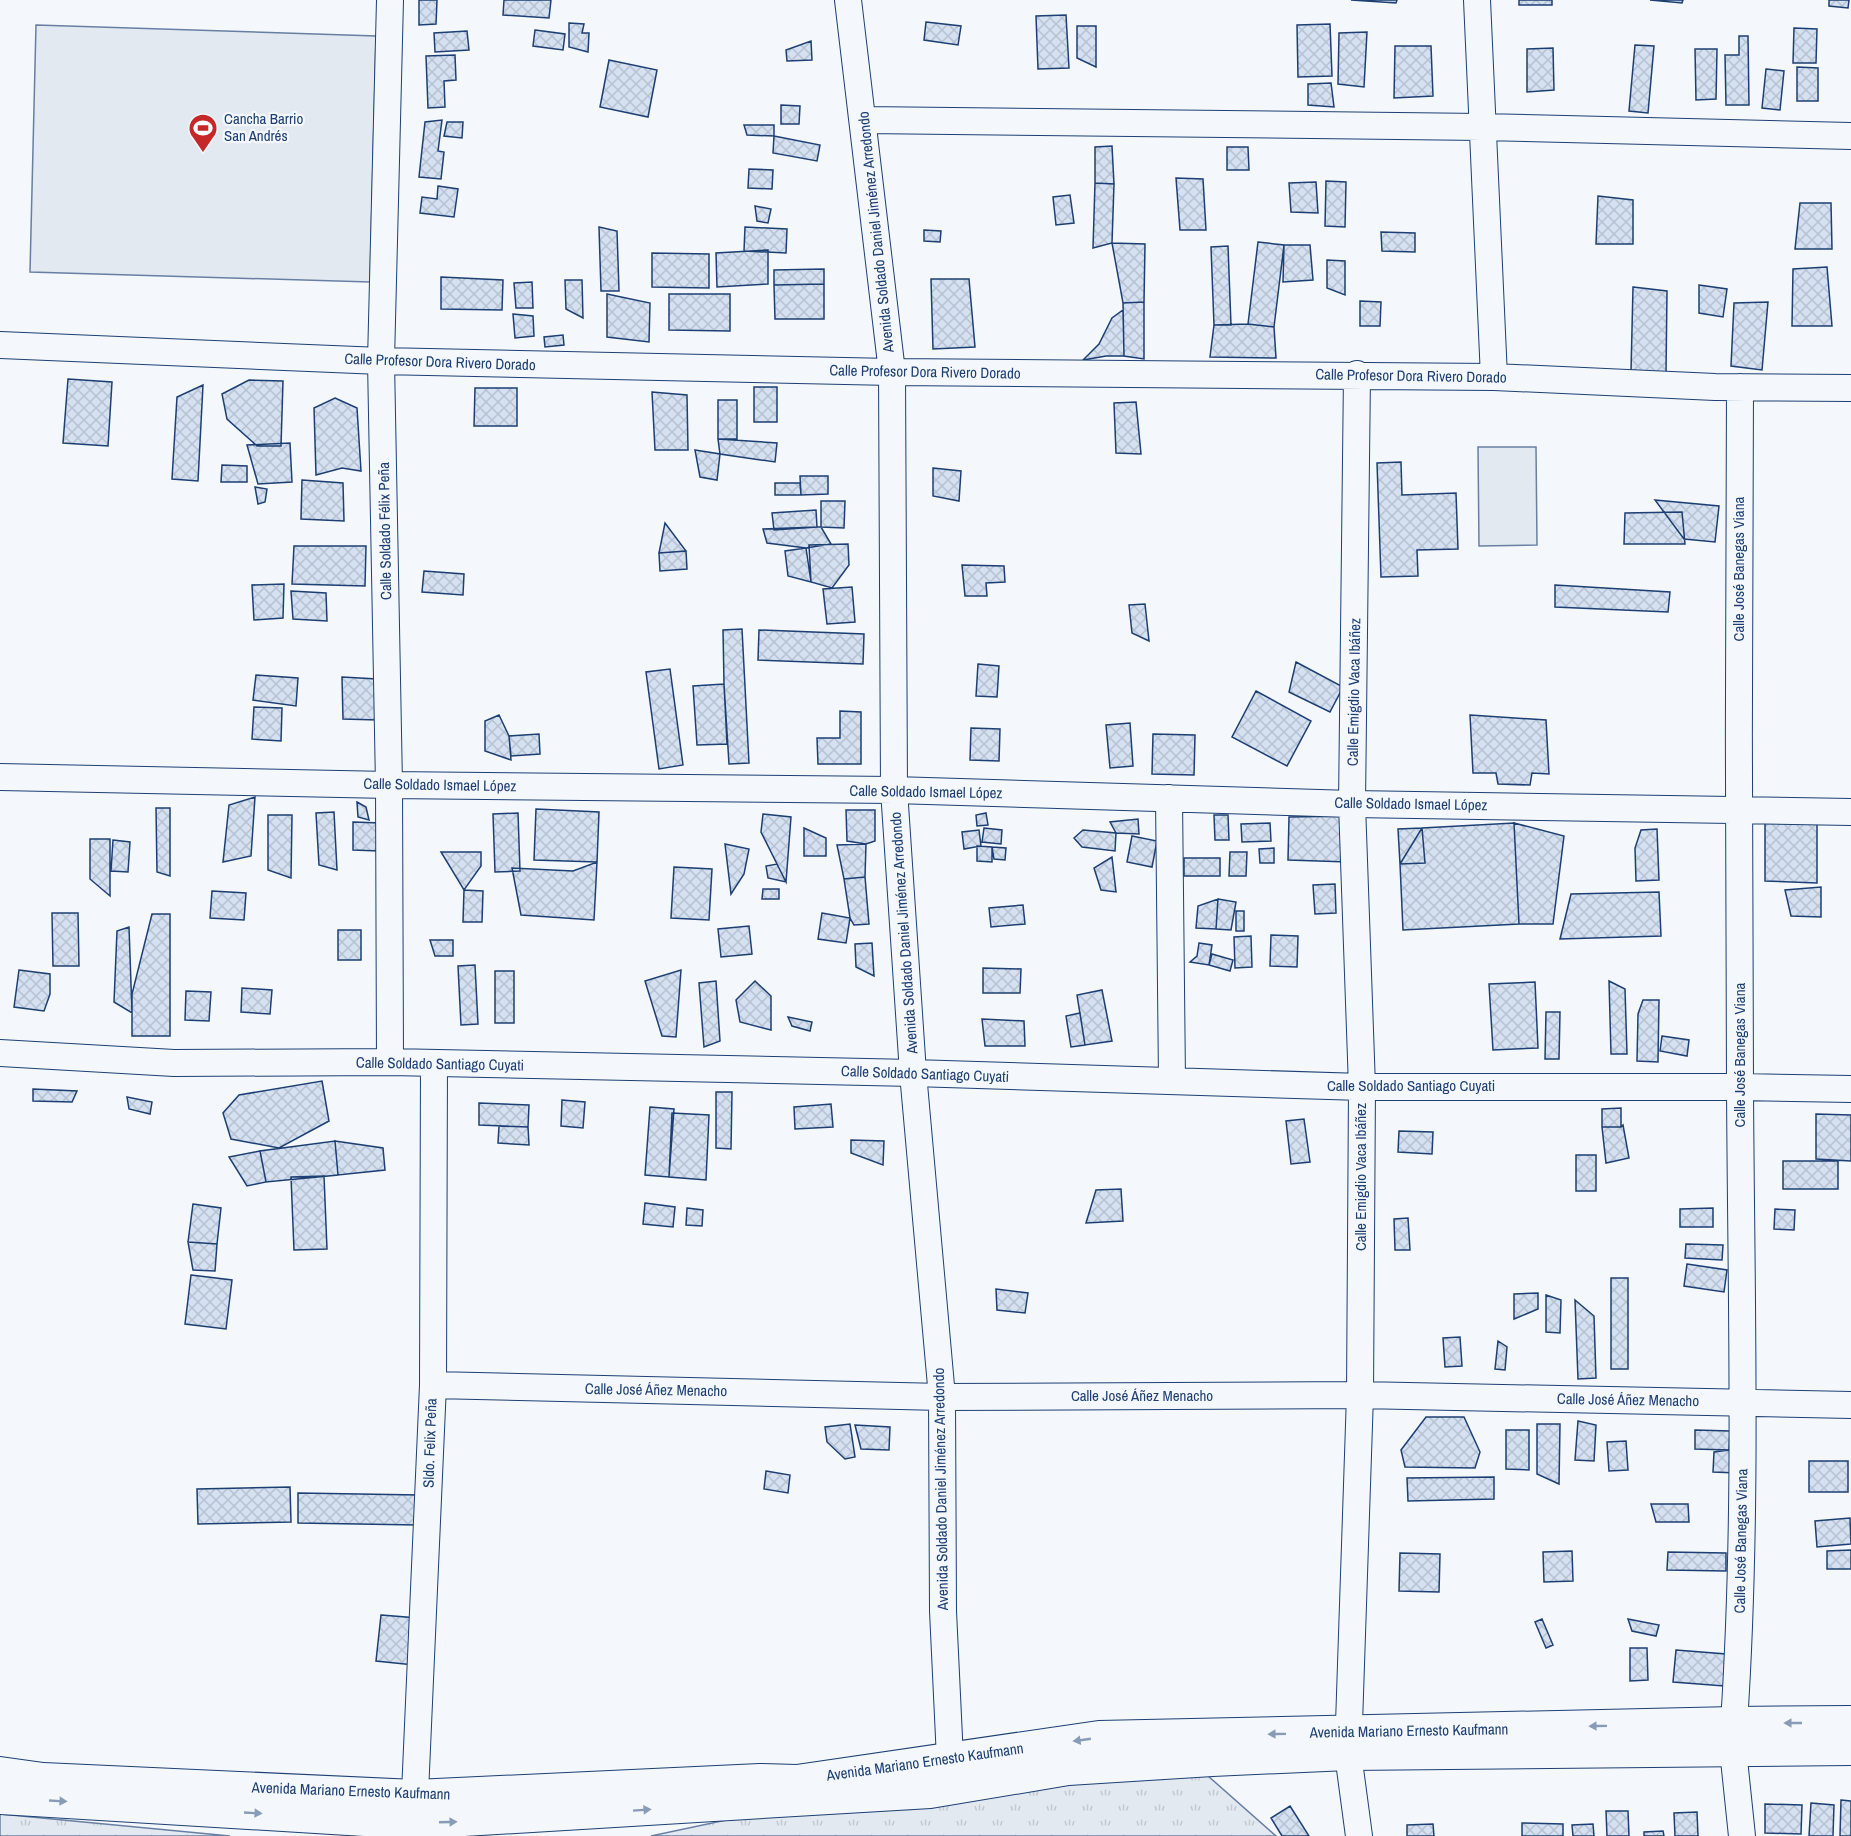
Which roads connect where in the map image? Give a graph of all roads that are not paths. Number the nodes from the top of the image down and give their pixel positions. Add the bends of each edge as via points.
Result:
1 (390, 0) edge
2 (848, 0) edge
3 (1477, 0) edge
4 (864, 120) junction
5 (1482, 127) junction
6 (1851, 136) edge
7 (0, 345) edge
8 (381, 361) junction
9 (892, 372) junction
10 (1357, 374) junction
11 (1494, 376) junction
12 (1740, 387) junction
13 (1851, 388) edge
14 (0, 777) edge
15 (389, 785) junction
16 (894, 790) junction
17 (1169, 798) junction
18 (1352, 804) junction
19 (1738, 809) junction
20 (1851, 812) edge
21 (0, 1053) edge
22 (390, 1062) junction
23 (434, 1063) junction
24 (913, 1073) junction
25 (1172, 1081) junction
26 (1362, 1087) junction
27 (1740, 1087) junction
28 (1851, 1089) edge
29 (433, 1385) junction
30 (1360, 1395) junction
31 (942, 1397) junction
32 (1743, 1401) junction
33 (1851, 1405) edge
34 (1851, 1722) edge
35 (1733, 1736) junction
36 (1349, 1743) junction
37 (1851, 1749) edge
38 (950, 1758) junction
39 (0, 1773) edge
40 (0, 1798) edge
41 (415, 1809) junction
42 (494, 1816) edge
43 (1359, 1836) edge
44 (1742, 1836) edge

1 - 8 street, Calle Soldado Félix Peña
2 - 4 street, Avenida Soldado Daniel Jiménez Arredondo
3 - 5 street
4 - 5 street
4 - 9 street, Avenida Soldado Daniel Jiménez Arredondo
5 - 6 street
5 - 11 street
7 - 8 street, Calle Profesor Dora Rivero Dorado
8 - 9 street, Calle Profesor Dora Rivero Dorado
8 - 15 street, Calle Soldado Félix Peña
9 - 10 street, Calle Profesor Dora Rivero Dorado
9 - 16 street, Avenida Soldado Daniel Jiménez Arredondo
10 - 11 street, Calle Profesor Dora Rivero Dorado
10 - 18 street, Calle Emigdio Vaca Ibáñez
11 - 12 street, Calle Profesor Dora Rivero Dorado
12 - 13 street, Calle Profesor Dora Rivero Dorado
12 - 19 street, Calle José Banegas Viana
14 - 15 street, Calle Soldado Ismael López
15 - 16 street, Calle Soldado Ismael López
15 - 22 street, Calle Soldado Félix Peña
16 - 17 street, Calle Soldado Ismael López
16 - 24 street, Avenida Soldado Daniel Jiménez Arredondo
17 - 18 street, Calle Soldado Ismael López
17 - 25 street
18 - 19 street, Calle Soldado Ismael López
18 - 26 street, Calle Emigdio Vaca Ibáñez
19 - 20 street, Calle Soldado Ismael López
19 - 27 street, Calle José Banegas Viana
21 - 22 street, Calle Soldado Santiago Cuyati via 174,1063
22 - 23 street, Calle Soldado Santiago Cuyati
23 - 24 street, Calle Soldado Santiago Cuyati
23 - 29 street, Sldo. Felix Peña
24 - 25 street, Calle Soldado Santiago Cuyati
24 - 31 street, Avenida Soldado Daniel Jiménez Arredondo
25 - 26 street, Calle Soldado Santiago Cuyati
26 - 27 street, Calle Soldado Santiago Cuyati
26 - 30 street, Calle Emigdio Vaca Ibáñez
27 - 28 street, Calle Soldado Santiago Cuyati
27 - 32 street, Calle José Banegas Viana
29 - 31 street, Calle José Áñez Menacho
29 - 41 street, Sldo. Felix Peña
30 - 31 street, Calle José Áñez Menacho
30 - 32 street, Calle José Áñez Menacho
30 - 36 street, Calle Emigdio Vaca Ibáñez
31 - 38 street, Avenida Soldado Daniel Jiménez Arredondo via 943,1611
32 - 33 street, Calle José Áñez Menacho
32 - 35 street, Calle José Banegas Viana via 1739,1653
34 -> 35 main road, Avenida Mariano Ernesto Kaufmann
35 - 36 main road, Avenida Mariano Ernesto Kaufmann
35 - 37 main road, Avenida Mariano Ernesto Kaufmann
35 - 44 street, Calle José Banegas Viana
36 -> 38 main road, Avenida Mariano Ernesto Kaufmann via 1099,1737
42 -> 36 main road, Avenida Mariano Ernesto Kaufmann via 930,1792 1068,1770 1212,1760
36 - 43 street, Calle Emigdio Vaca Ibáñez
38 - 42 main road, Avenida Mariano Ernesto Kaufmann via 797,1781 760,1780
39 - 41 main road, Avenida Mariano Ernesto Kaufmann
40 -> 41 main road, Avenida Mariano Ernesto Kaufmann
41 - 42 main road, Avenida Mariano Ernesto Kaufmann

